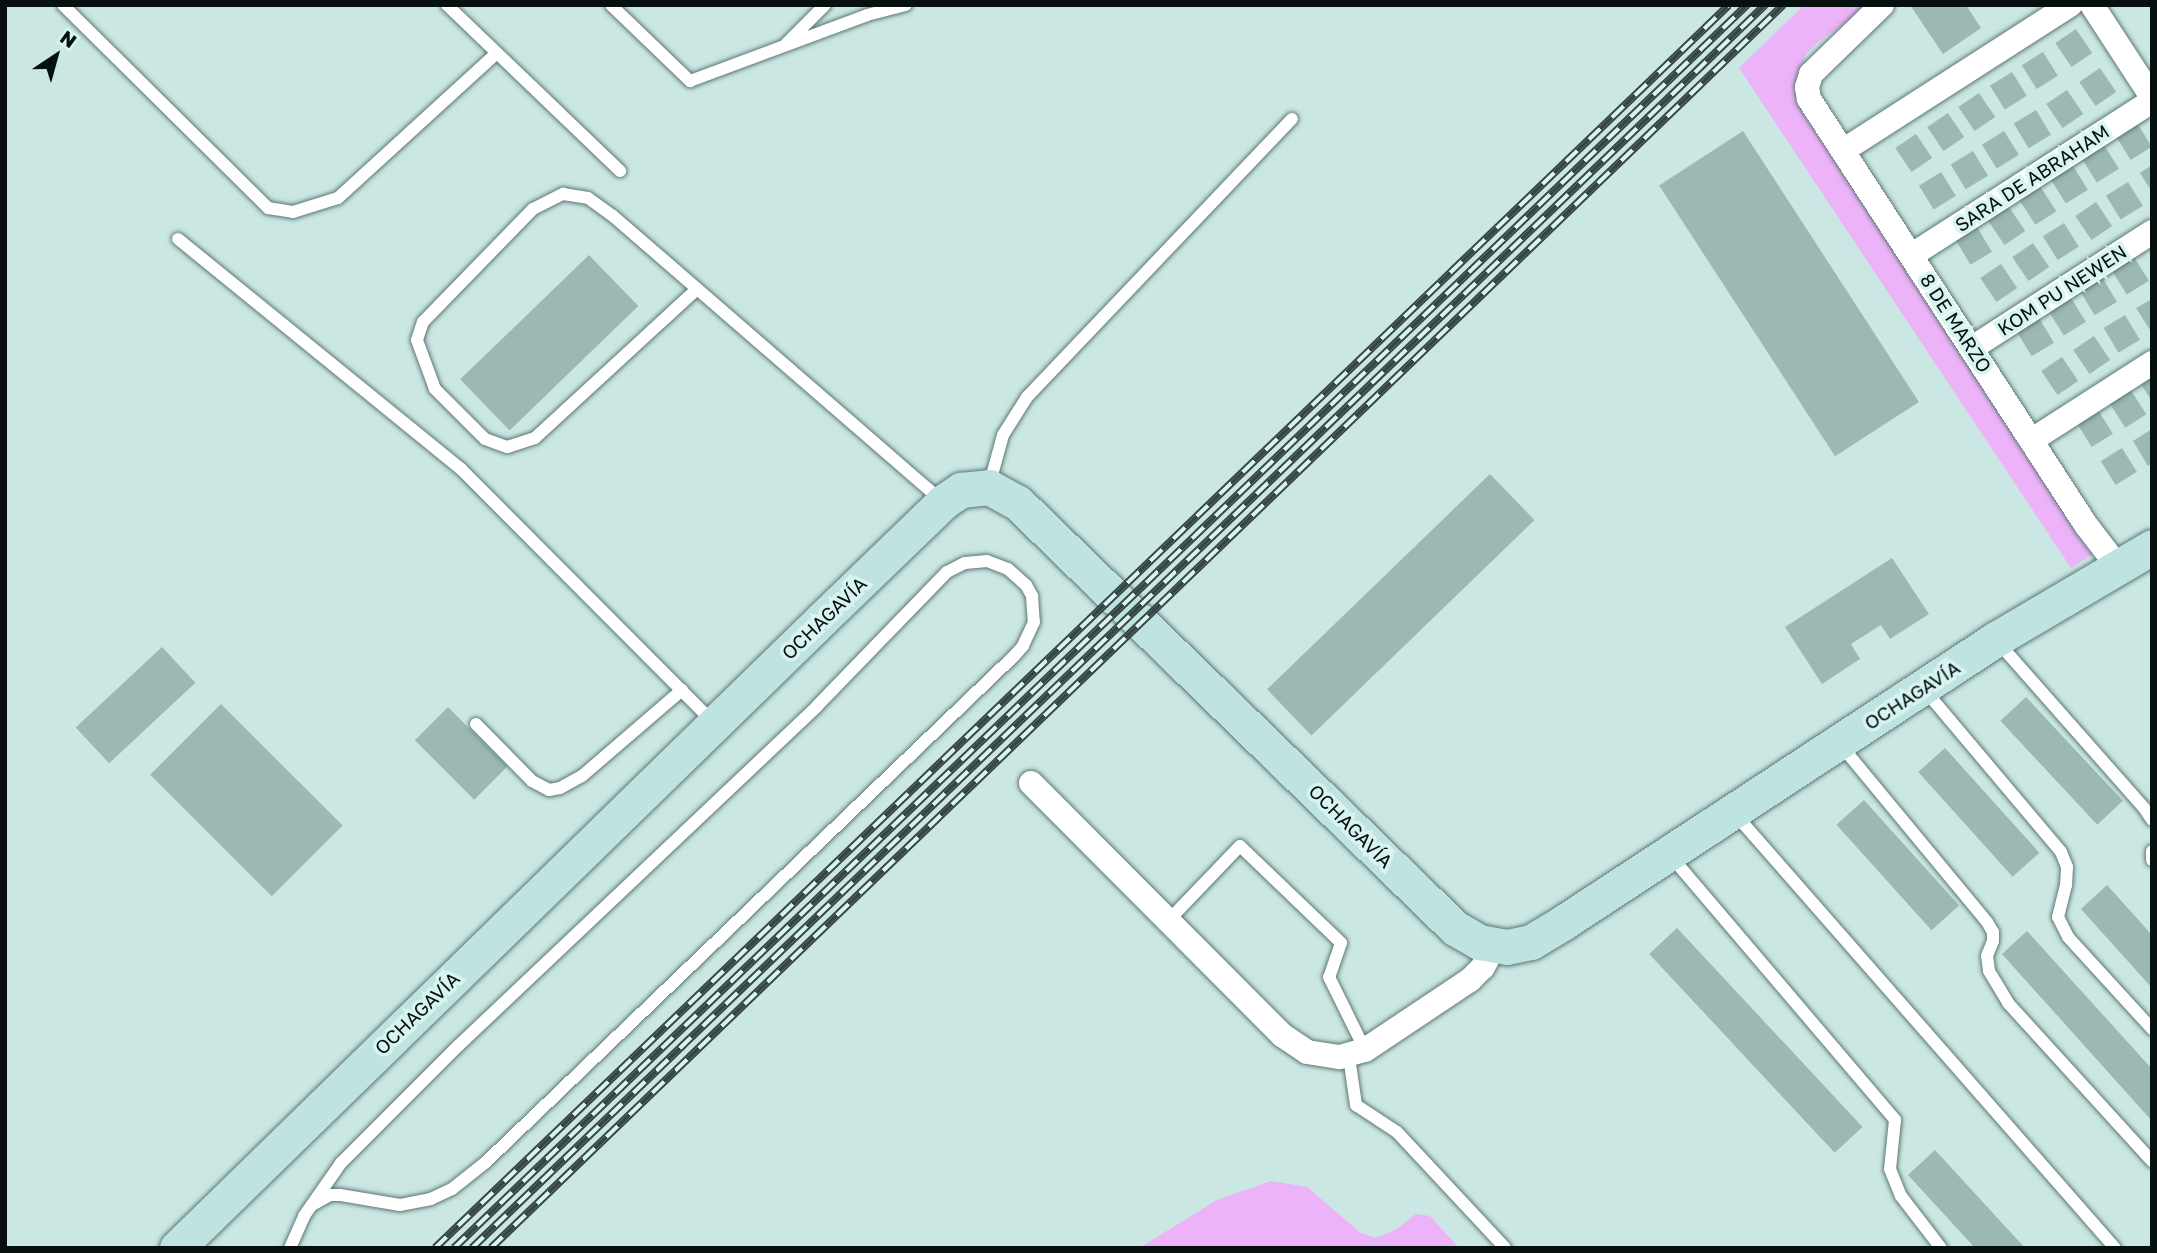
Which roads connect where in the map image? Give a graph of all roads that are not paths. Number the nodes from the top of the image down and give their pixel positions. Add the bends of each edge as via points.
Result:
1 (63, 5) edge
2 (447, 5) edge
3 (611, 5) edge
4 (825, 5) edge
5 (906, 5) edge
6 (1882, 5) edge
7 (2070, 5) edge
8 (2092, 5) edge
9 (780, 49) junction
10 (497, 53) junction
11 (2152, 99) edge
12 (1292, 119) dead end
13 (1844, 150) junction
14 (620, 171) dead end
15 (2152, 232) edge
16 (178, 239) dead end
17 (1912, 255) junction
18 (696, 289) junction
19 (1972, 348) junction
20 (2152, 363) edge
21 (2032, 440) junction
22 (989, 487) junction
23 (943, 502) junction
24 (2152, 524) edge
25 (2152, 547) edge
26 (2113, 561) junction
27 (1996, 639) junction
28 (1923, 688) junction
29 (682, 690) junction
30 (476, 724) dead end
31 (715, 724) junction
32 (1839, 743) junction
33 (1031, 783) dead end
34 (1732, 811) junction
35 (2152, 820) edge
36 (2152, 851) edge
37 (1668, 854) junction
38 (2152, 860) edge
39 (1168, 921) junction
40 (1494, 946) junction
41 (2152, 1029) edge
42 (1357, 1053) junction
43 (2152, 1161) edge
44 (312, 1205) junction
45 (177, 1248) edge
46 (290, 1248) edge
47 (1505, 1248) edge
48 (1941, 1248) edge
49 (2115, 1248) edge

1 - 10 lane via 268,208 293,212 338,198
2 - 10 lane
3 - 9 lane via 690,81
4 - 9 lane
5 - 9 lane
6 - 13 street, 8 DE MARZO via 1811,74 1807,87 1809,99
7 - 13 street
8 - 11 street
10 - 14 lane
11 - 17 street, SARA DE ABRAHAM
12 - 22 lane via 1027,397 1003,435
13 - 17 street, 8 DE MARZO
15 - 19 street, KOM PU NEWEN
16 - 29 lane via 461,469
17 - 19 street, 8 DE MARZO
18 - 18 lane via 535,438 507,447 485,439 435,389 417,340 423,322 533,209 563,194 588,198
18 - 23 lane
19 - 21 street, 8 DE MARZO
20 - 21 street
21 - 26 street, 8 DE MARZO
22 - 23 main road, OCHAGAVÍA via 961,490
22 - 40 main road, OCHAGAVÍA via 1009,495 1090,570 1448,921 1467,936
23 - 31 main road, OCHAGAVÍA
24 - 26 main road
25 - 26 main road
26 - 27 main road, OCHAGAVÍA
27 - 28 main road, OCHAGAVÍA
27 - 35 lane
28 - 32 main road, OCHAGAVÍA
28 - 41 lane via 2061,852 2067,867 2058,917 2068,937
29 - 30 lane via 582,776 549,790 532,781
29 - 31 lane
31 - 45 main road, OCHAGAVÍA
32 - 34 main road, OCHAGAVÍA
32 - 43 lane via 1987,922 1993,932 1987,956 1989,971 2008,1003
33 - 39 street
34 - 37 main road, OCHAGAVÍA
34 - 49 lane
36 - 38 lane
37 - 40 main road, OCHAGAVÍA via 1531,942
37 - 48 lane via 1895,1121 1890,1169 1901,1196
39 - 42 street via 1289,1042 1318,1055
39 - 42 lane via 1240,846 1341,943 1329,977
40 - 42 street via 1470,980
42 - 47 lane via 1356,1105 1397,1132
44 - 44 lane via 330,1195 400,1205 431,1199 486,1162 1024,646 1034,622 1032,596 1026,585 1008,569 987,561 965,563 947,572 817,706 458,1046 341,1163
44 - 46 lane

